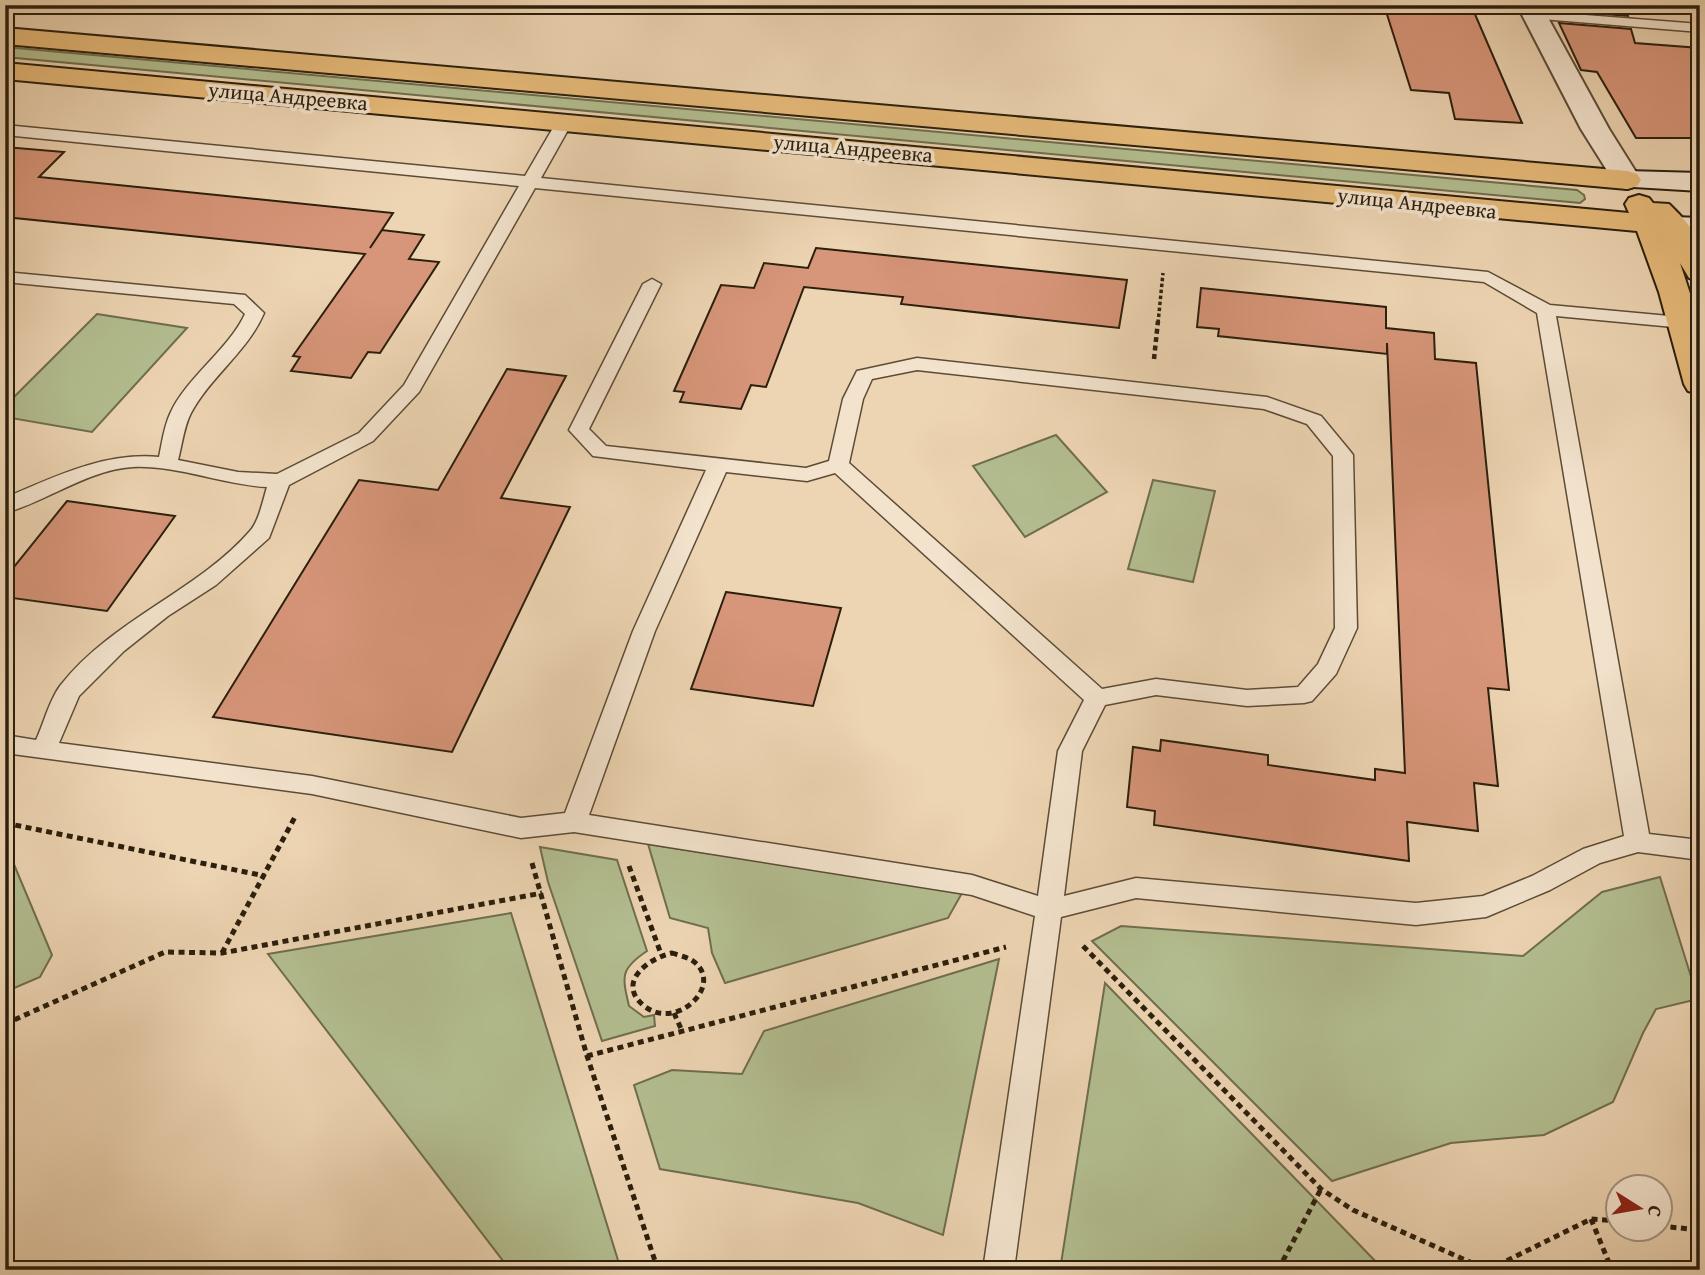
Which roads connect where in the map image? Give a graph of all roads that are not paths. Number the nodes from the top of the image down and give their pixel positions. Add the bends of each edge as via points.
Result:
1 (1532, 10) edge
2 (1700, 28) edge
3 (5, 36) edge
4 (5, 71) edge
5 (565, 121) junction
6 (5, 130) edge
7 (1627, 180) junction
8 (528, 181) junction
9 (1700, 182) edge
10 (1675, 225) edge
11 (1700, 272) edge
12 (5, 276) edge
13 (652, 284) dead end
14 (1546, 310) junction
15 (1684, 322) junction
16 (1700, 384) edge
17 (167, 464) junction
18 (838, 465) junction
19 (718, 467) junction
20 (280, 481) junction
21 (5, 506) edge
22 (1097, 698) junction
23 (5, 744) edge
24 (44, 750) junction
25 (575, 822) junction
26 (1638, 842) junction
27 (1700, 850) edge
28 (1049, 910) junction
29 (998, 1270) edge

1 - 2 lane
1 - 7 street via 1595,130
3 - 7 main road, улица Андреевка
4 - 5 main road, улица Андреевка
5 - 8 lane
5 - 10 main road, улица Андреевка
6 - 8 lane
7 - 9 street, улица Андреевка
7 - 10 main road
8 - 14 lane via 1488,277
8 - 20 lane via 412,388 366,437
10 - 11 main road
10 - 15 main road
12 - 17 lane via 239,299 255,313 247,331 180,414
13 - 19 lane via 579,430 600,452
14 - 15 lane
14 - 26 lane
15 - 16 main road
17 - 20 lane via 238,479
17 - 21 lane via 132,461 73,476
18 - 19 lane via 807,475
18 - 22 lane
18 - 22 lane via 853,399 864,375 917,364 1267,403 1314,420 1343,455 1346,628 1328,668 1304,695 1247,698 1156,687
19 - 25 lane via 644,631
20 - 24 lane via 261,533 208,580 116,645 78,682 69,692
22 - 28 lane via 1070,751
23 - 24 lane
24 - 25 lane via 312,785 522,828
25 - 28 lane via 972,886
26 - 27 lane
26 - 28 lane via 1592,856 1486,906 1416,914 1136,888
28 - 29 lane

